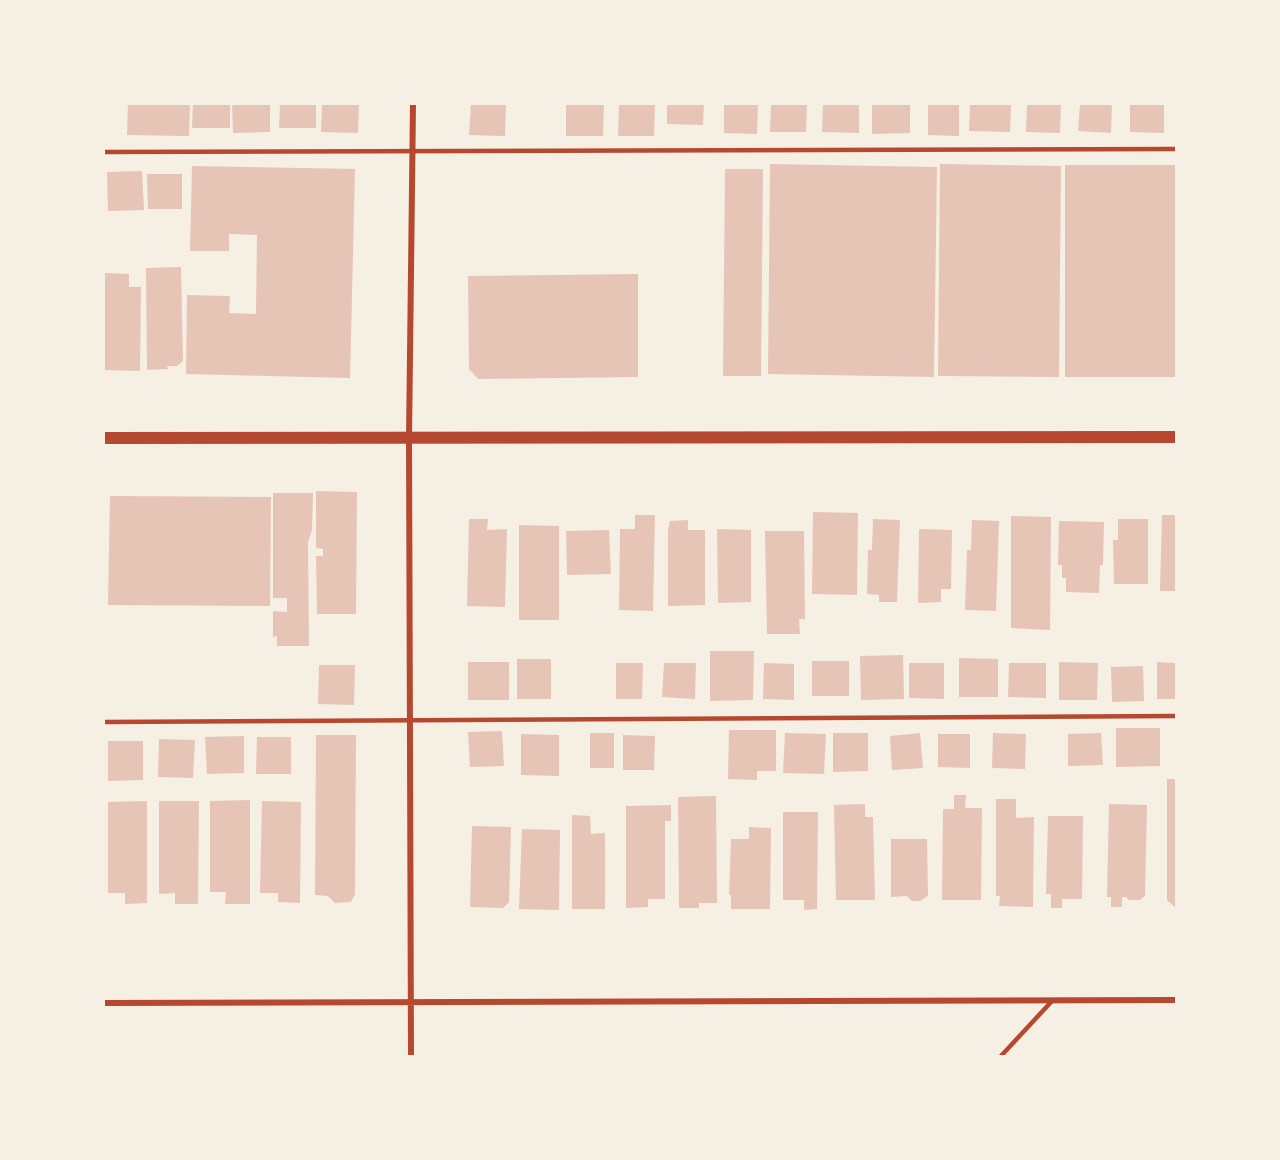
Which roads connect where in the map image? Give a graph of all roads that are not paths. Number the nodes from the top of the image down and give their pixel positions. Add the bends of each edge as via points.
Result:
1 (412, 104) edge
2 (1176, 149) edge
3 (412, 151) junction
4 (104, 152) edge
5 (1176, 437) edge
6 (104, 438) edge
7 (409, 438) junction
8 (1176, 716) edge
9 (410, 719) junction
10 (104, 722) edge
11 (1176, 1000) edge
12 (1052, 1001) junction
13 (104, 1003) edge
14 (411, 1003) junction
15 (411, 1056) edge
16 (1001, 1056) edge

1 - 3 street
2 - 3 lane
3 - 4 lane
3 - 7 street
5 - 7 main road
6 - 7 main road
7 - 9 street
8 - 9 lane
9 - 10 lane
9 - 14 street
11 - 12 street
12 - 14 street
12 - 16 lane
13 - 14 street
14 - 15 street

